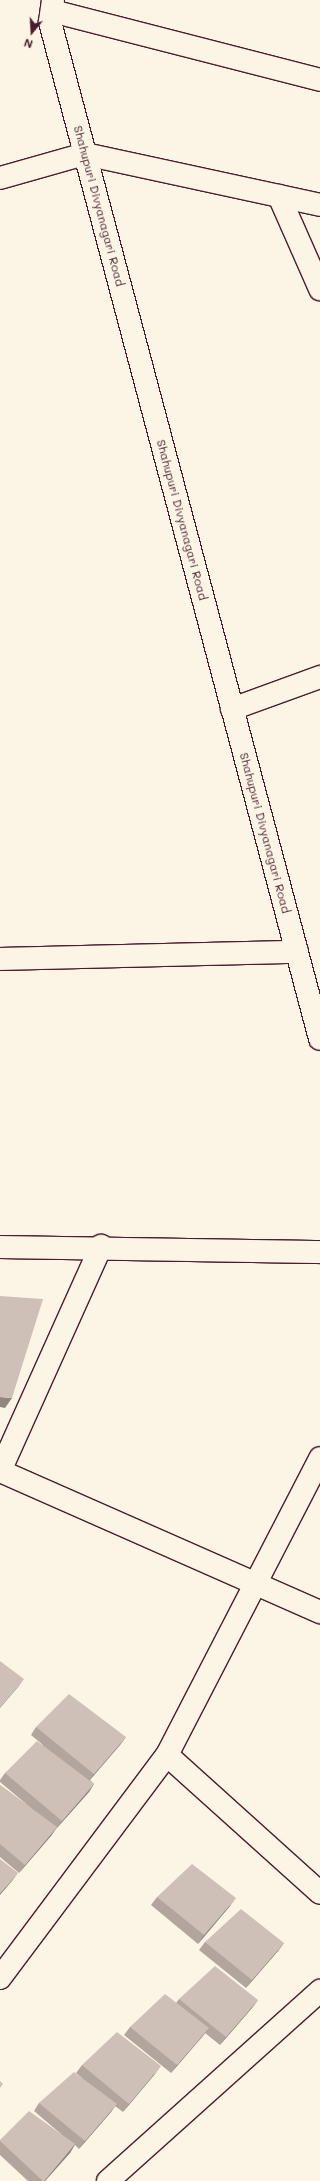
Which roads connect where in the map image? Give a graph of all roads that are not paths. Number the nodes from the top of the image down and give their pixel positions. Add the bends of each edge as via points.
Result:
1 (52, 5) edge
2 (320, 80) edge
3 (85, 154) junction
4 (0, 178) edge
5 (279, 196) junction
6 (320, 205) edge
7 (320, 289) edge
8 (320, 677) edge
9 (232, 709) junction
10 (297, 952) junction
11 (0, 959) edge
12 (320, 1039) edge
13 (101, 1246) junction
14 (0, 1247) edge
15 (320, 1252) edge
16 (320, 1458) edge
17 (0, 1471) edge
18 (256, 1584) junction
19 (320, 1612) edge
20 (167, 1755) junction
21 (320, 1894) edge
22 (0, 1978) edge
23 (320, 1991) edge
24 (108, 2181) edge

1 - 2 street
1 - 3 street, Shahupuri Divyanagari Road via 50,22
3 - 4 street
3 - 5 street
3 - 9 street, Shahupuri Divyanagari Road
5 - 6 street
5 - 7 street
8 - 9 street
9 - 10 street, Shahupuri Divyanagari Road
10 - 11 street
10 - 12 street, Shahupuri Divyanagari Road
13 - 14 street
13 - 15 street
13 - 17 street
16 - 18 street
17 - 18 street
18 - 19 street
18 - 20 street
20 - 21 street
20 - 22 street
23 - 24 street

